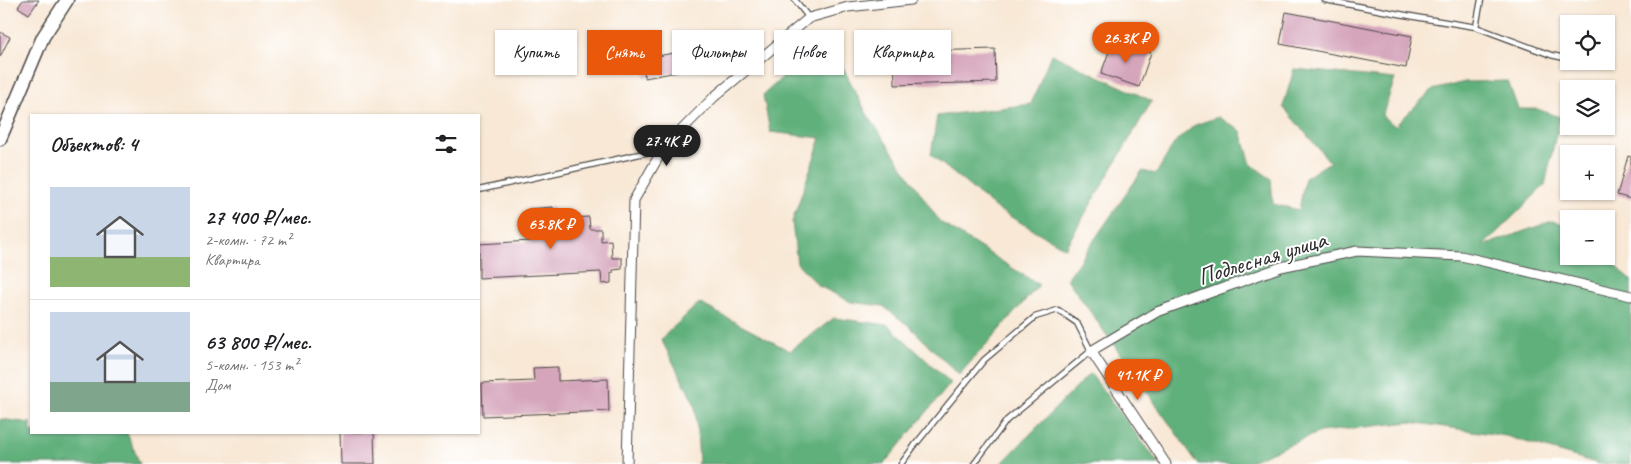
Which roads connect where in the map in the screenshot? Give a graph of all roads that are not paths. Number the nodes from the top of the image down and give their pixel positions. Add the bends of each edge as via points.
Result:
1 (67, 0) edge
2 (795, 0) edge
3 (911, 0) edge
4 (1325, 0) edge
5 (1482, 0) edge
6 (810, 18) junction
7 (1476, 27) junction
8 (1560, 57) edge
9 (0, 139) edge
10 (664, 149) junction
11 (480, 190) edge
12 (1631, 296) edge
13 (1091, 351) junction
14 (628, 464) edge
15 (902, 464) edge
16 (974, 464) edge
17 (1166, 464) edge

1 - 9 street via 43,37
2 - 6 lane
3 - 6 street via 848,7
4 - 7 lane
5 - 7 lane
6 - 10 street via 714,97
7 - 8 lane
10 - 11 lane
10 - 14 street via 634,200
12 - 13 street, Подлесная улица via 1461,256 1357,251 1281,267 1157,312
13 - 15 lane via 1077,323 1058,310 1035,317 984,360
13 - 16 lane via 1007,420
13 - 17 street

